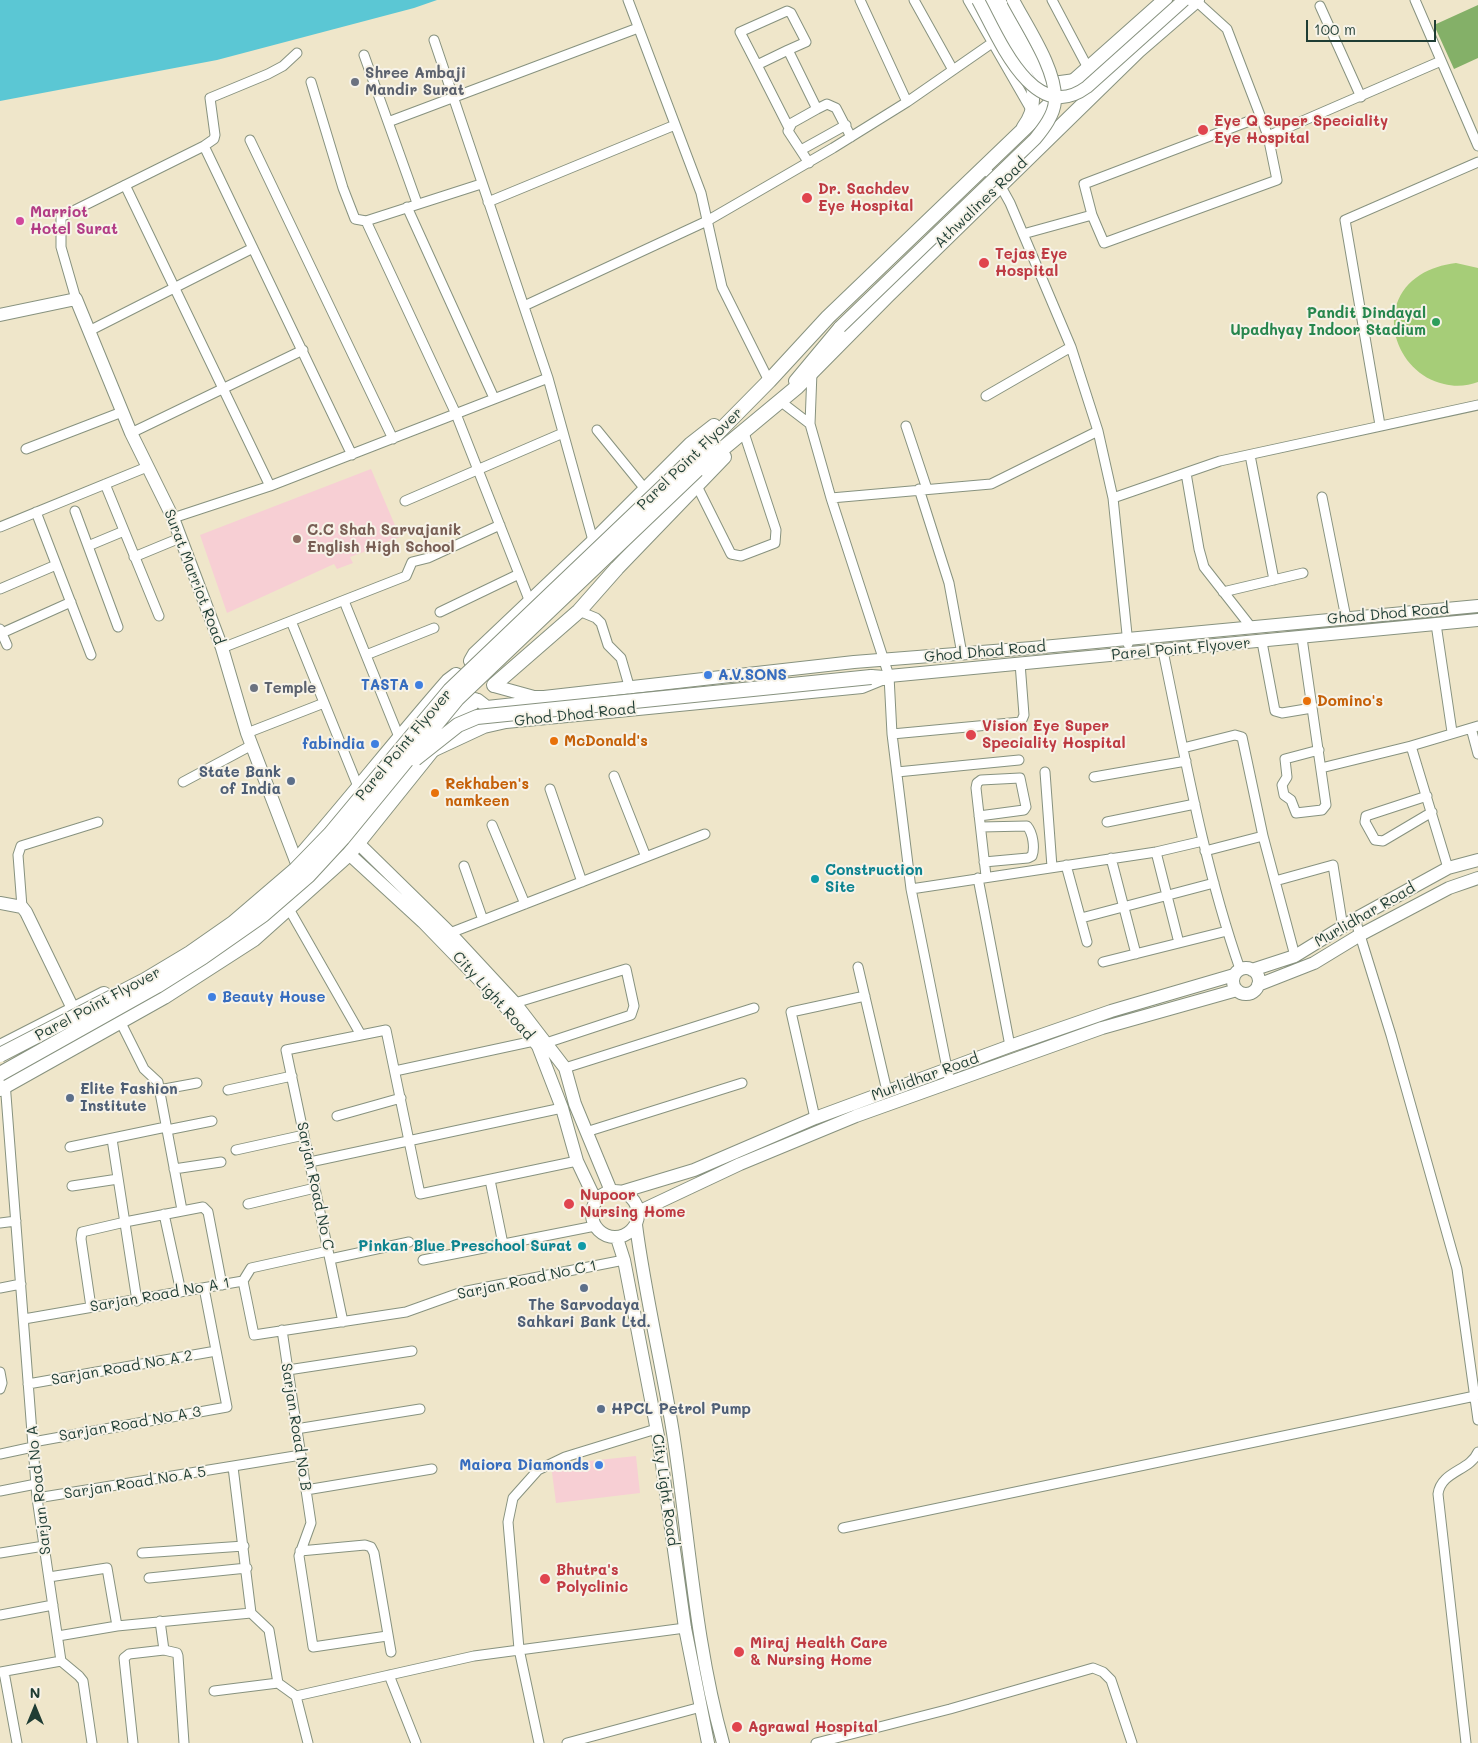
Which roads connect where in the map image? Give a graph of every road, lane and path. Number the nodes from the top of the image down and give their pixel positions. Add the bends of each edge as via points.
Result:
1 (628, 0) edge
2 (860, 0) edge
3 (914, 0) edge
4 (968, 0) edge
5 (978, 0) edge
6 (987, 0) edge
7 (999, 0) edge
8 (1013, 0) edge
9 (1052, 0) edge
10 (1165, 0) edge
11 (1192, 0) edge
12 (1415, 0) edge
13 (1320, 6) dead end
14 (1148, 15) junction
15 (638, 28) junction
16 (1162, 30) junction
17 (434, 40) dead end
18 (992, 43) junction
19 (788, 50) junction
20 (297, 53) dead end
21 (364, 55) dead end
22 (1442, 61) junction
23 (757, 65) junction
24 (1088, 68) junction
25 (953, 70) junction
26 (1075, 80) junction
27 (311, 82) dead end
28 (454, 97) junction
29 (1362, 97) junction
30 (907, 102) junction
31 (817, 109) junction
32 (1034, 114) junction
33 (1260, 117) junction
34 (388, 122) junction
35 (675, 125) junction
36 (846, 126) junction
37 (789, 128) junction
38 (852, 136) junction
39 (1268, 136) junction
40 (250, 140) dead end
41 (204, 146) junction
42 (1478, 146) edge
43 (801, 150) junction
44 (1478, 162) edge
45 (809, 163) junction
46 (983, 167) junction
47 (481, 184) junction
48 (1000, 184) junction
49 (125, 185) junction
50 (488, 202) junction
51 (417, 203) junction
52 (407, 207) junction
53 (1092, 215) junction
54 (366, 221) junction
55 (708, 221) junction
56 (1023, 234) junction
57 (253, 248) junction
58 (175, 288) junction
59 (76, 299) junction
60 (524, 306) junction
61 (0, 314) edge
62 (89, 331) junction
63 (1071, 347) junction
64 (303, 350) junction
65 (812, 371) junction
66 (548, 378) junction
67 (769, 382) junction
68 (224, 388) junction
69 (793, 390) junction
70 (986, 396) dead end
71 (494, 398) junction
72 (774, 405) junction
73 (1478, 405) edge
74 (743, 408) junction
75 (122, 412) junction
76 (456, 414) junction
77 (810, 424) junction
78 (1380, 424) junction
79 (906, 426) dead end
80 (597, 430) dead end
81 (1098, 431) junction
82 (131, 433) junction
83 (563, 433) junction
84 (745, 436) junction
85 (393, 439) junction
86 (26, 449) dead end
87 (352, 455) junction
88 (1250, 455) junction
89 (693, 466) junction
90 (147, 467) junction
91 (478, 470) junction
92 (1186, 472) junction
93 (105, 484) junction
94 (270, 486) junction
95 (696, 486) junction
96 (645, 489) junction
97 (923, 489) junction
98 (1322, 497) dead end
99 (830, 498) junction
100 (1113, 498) junction
101 (405, 501) dead end
102 (36, 512) junction
103 (75, 512) dead end
104 (173, 518) junction
105 (500, 525) junction
106 (0, 527) edge
107 (124, 531) junction
108 (180, 538) junction
109 (592, 543) junction
110 (88, 546) junction
111 (134, 557) junction
112 (56, 565) junction
113 (617, 568) junction
114 (1303, 573) dead end
115 (519, 574) junction
116 (1274, 580) junction
117 (0, 589) edge
118 (1223, 592) junction
119 (344, 600) junction
120 (70, 602) junction
121 (530, 602) junction
122 (1478, 606) edge
123 (579, 611) junction
124 (440, 612) dead end
125 (159, 616) dead end
126 (1346, 618) junction
127 (1478, 620) edge
128 (291, 621) junction
129 (1436, 624) junction
130 (118, 627) dead end
131 (1251, 627) junction
132 (434, 628) dead end
133 (1, 630) edge
134 (1302, 638) junction
135 (1127, 639) junction
136 (1262, 642) junction
137 (7, 645) dead end
138 (222, 648) junction
139 (1162, 651) junction
140 (1129, 653) junction
141 (962, 654) junction
142 (91, 656) dead end
143 (366, 656) junction
144 (884, 660) junction
145 (471, 661) junction
146 (1020, 663) junction
147 (456, 675) junction
148 (881, 677) junction
149 (494, 686) junction
150 (630, 689) junction
151 (537, 697) junction
152 (477, 700) junction
153 (324, 703) junction
154 (1312, 708) junction
155 (1474, 727) edge
156 (1452, 732) junction
157 (892, 734) junction
158 (250, 739) junction
159 (396, 741) junction
160 (1412, 746) junction
161 (1183, 748) junction
162 (1319, 750) junction
163 (1478, 754) edge
164 (428, 755) junction
165 (1019, 760) dead end
166 (1186, 760) junction
167 (1321, 768) junction
168 (897, 772) junction
169 (1045, 772) dead end
170 (396, 773) junction
171 (614, 776) dead end
172 (1094, 776) dead end
173 (183, 782) dead end
174 (359, 788) junction
175 (550, 789) dead end
176 (1427, 796) junction
177 (1195, 804) junction
178 (1432, 812) junction
179 (979, 816) junction
180 (98, 822) dead end
181 (1107, 822) dead end
182 (328, 825) junction
183 (492, 825) dead end
184 (981, 827) junction
185 (705, 834) dead end
186 (1263, 836) junction
187 (1203, 841) junction
188 (358, 843) junction
189 (1205, 851) junction
190 (1156, 852) junction
191 (349, 854) junction
192 (646, 857) junction
193 (1111, 858) junction
194 (1478, 860) edge
195 (296, 861) junction
196 (984, 862) junction
197 (1066, 865) junction
198 (464, 866) dead end
199 (1052, 867) junction
200 (1448, 868) junction
201 (982, 877) junction
202 (1478, 878) edge
203 (1275, 881) junction
204 (582, 882) junction
205 (1214, 883) junction
206 (911, 889) junction
207 (1167, 896) junction
208 (0, 903) edge
209 (525, 904) junction
210 (22, 907) junction
211 (1124, 907) junction
212 (289, 909) junction
213 (1085, 917) dead end
214 (1354, 919) junction
215 (483, 920) junction
216 (1343, 928) junction
217 (1227, 931) junction
218 (450, 933) junction
219 (1360, 935) junction
220 (1087, 942) dead end
221 (1179, 943) junction
222 (1136, 954) junction
223 (1295, 956) junction
224 (1104, 962) dead end
225 (858, 967) dead end
226 (1242, 971) junction
227 (1258, 984) junction
228 (1237, 990) junction
229 (865, 996) junction
230 (514, 1003) junction
231 (754, 1008) dead end
232 (73, 1009) junction
233 (120, 1022) junction
234 (361, 1035) junction
235 (89, 1039) junction
236 (539, 1043) junction
237 (1010, 1046) junction
238 (0, 1047) edge
239 (0, 1055) edge
240 (565, 1068) junction
241 (947, 1069) junction
242 (395, 1071) junction
243 (292, 1076) junction
244 (2, 1080) edge
245 (197, 1083) dead end
246 (742, 1083) dead end
247 (950, 1083) junction
248 (160, 1090) junction
249 (228, 1090) dead end
250 (887, 1091) junction
251 (401, 1098) junction
252 (562, 1108) junction
253 (337, 1116) dead end
254 (815, 1118) junction
255 (212, 1121) dead end
256 (167, 1129) junction
257 (586, 1132) junction
258 (304, 1135) junction
259 (112, 1139) junction
260 (410, 1140) junction
261 (70, 1147) dead end
262 (236, 1150) dead end
263 (577, 1160) junction
264 (221, 1162) dead end
265 (310, 1162) junction
266 (174, 1169) junction
267 (118, 1179) junction
268 (490, 1180) junction
269 (72, 1186) dead end
270 (315, 1188) junction
271 (616, 1192) junction
272 (596, 1201) junction
273 (248, 1204) dead end
274 (182, 1210) junction
275 (638, 1212) junction
276 (164, 1214) junction
277 (16, 1221) junction
278 (125, 1222) junction
279 (0, 1223) edge
280 (636, 1225) junction
281 (595, 1226) junction
282 (617, 1238) junction
283 (409, 1242) dead end
284 (502, 1244) junction
285 (329, 1255) junction
286 (423, 1260) dead end
287 (624, 1260) junction
288 (243, 1281) junction
289 (21, 1284) junction
290 (222, 1284) junction
291 (0, 1288) edge
292 (204, 1288) junction
293 (181, 1292) junction
294 (137, 1300) junction
295 (91, 1307) junction
296 (24, 1319) junction
297 (343, 1322) junction
298 (282, 1330) junction
299 (254, 1334) joint
300 (216, 1351) junction
301 (412, 1351) dead end
302 (288, 1370) junction
303 (0, 1372) edge
304 (28, 1384) junction
305 (0, 1389) edge
306 (1476, 1400) edge
307 (420, 1409) dead end
308 (1478, 1420) edge
309 (296, 1429) junction
310 (656, 1429) junction
311 (33, 1445) junction
312 (1478, 1452) edge
313 (0, 1454) edge
314 (300, 1455) junction
315 (234, 1467) junction
316 (432, 1469) dead end
317 (36, 1484) junction
318 (0, 1490) edge
319 (306, 1490) junction
320 (37, 1498) junction
321 (843, 1528) dead end
322 (44, 1546) junction
323 (244, 1546) junction
324 (300, 1551) junction
325 (0, 1553) edge
326 (142, 1553) dead end
327 (247, 1568) junction
328 (49, 1577) junction
329 (148, 1578) dead end
330 (53, 1605) junction
331 (251, 1613) junction
332 (0, 1615) edge
333 (160, 1621) junction
334 (117, 1626) junction
335 (685, 1628) junction
336 (58, 1636) junction
337 (387, 1636) junction
338 (164, 1650) junction
339 (519, 1650) junction
340 (390, 1652) dead end
341 (62, 1661) junction
342 (2, 1672) edge
343 (389, 1675) junction
344 (278, 1683) junction
345 (214, 1691) dead end
346 (296, 1696) junction
347 (701, 1707) junction
348 (17, 1743) edge
349 (92, 1743) edge
350 (133, 1743) edge
351 (184, 1743) edge
352 (308, 1743) edge
353 (416, 1743) edge
354 (539, 1743) edge
355 (566, 1743) edge
356 (708, 1743) edge
357 (723, 1743) edge
358 (816, 1743) edge
359 (1132, 1743) edge
360 (1466, 1743) edge

1 - 15 street
2 - 30 street
3 - 25 street
4 - 18 street
5 - 11 main road, bridge via 1028,82 1044,93 1058,97 1071,96 1087,87
6 - 32 main road via 1032,86
7 - 26 main road via 1041,77 1053,84
8 - 69 main road, bridge via 1052,81 1055,102 1049,119 1035,139 840,327 795,381
9 - 24 street
10 - 14 main road, Athwalines Road
11 - 16 main road, Athwalines Road
11 - 33 street via 1228,29
12 - 22 street
13 - 29 street
14 - 16 main road
14 - 24 main road, Athwalines Road
15 - 28 street
15 - 35 street
16 - 48 main road, Athwalines Road
17 - 28 street
18 - 25 street
18 - 32 street
19 - 23 street
19 - 23 street via 806,42 791,14 783,11 740,32
19 - 31 street
20 - 41 street via 268,74 210,98 215,135
21 - 34 street
22 - 29 street
22 - 42 street
23 - 37 street
24 - 26 main road, Athwalines Road
25 - 30 street
26 - 32 main road, Athwalines Road
27 - 54 street via 355,219
28 - 34 street
28 - 47 street
29 - 39 street
30 - 38 street
31 - 36 street via 832,105
31 - 37 street
32 - 46 main road, Athwalines Road
33 - 39 street
33 - 53 street via 1084,184
34 - 51 street
35 - 50 street
35 - 55 street
36 - 38 street
36 - 43 street
37 - 43 street via 790,136
38 - 45 street
39 - 53 street via 1277,180 1104,243
40 - 85 street
41 - 49 street
41 - 57 street
43 - 45 street
44 - 78 street via 1346,220
45 - 55 street
46 - 48 street
46 - 67 main road, Athwalines Road via 828,317
47 - 50 street
47 - 51 street
48 - 56 street
48 - 65 main road, Athwalines Road
49 - 58 street
49 - 59 street via 61,217 60,246
50 - 60 street
51 - 52 street
52 - 54 street
52 - 71 street
53 - 56 street
54 - 76 street
55 - 60 street
55 - 67 street via 722,287
56 - 63 street
57 - 58 street
57 - 64 street
58 - 62 street
58 - 68 street
59 - 61 main road
59 - 62 main road, Surat Marriot Road
60 - 66 street
62 - 75 main road, Surat Marriot Road
63 - 70 street
63 - 81 street
64 - 68 street
64 - 87 street
65 - 69 main road, Athwalines Road
65 - 77 street
66 - 71 street
66 - 83 street
67 - 74 main road, Parel Point Flyover
68 - 82 street
68 - 94 street
69 - 72 main road, Athwalines Road
71 - 76 street
72 - 77 street
72 - 84 main road
72 - 89 main road, Parel Point Flyover
73 - 78 street
74 - 89 main road, Parel Point Flyover
74 - 96 main road via 733,411 691,444
75 - 82 main road, Surat Marriot Road
75 - 86 street
76 - 85 street
76 - 91 street
77 - 99 street
78 - 88 street
79 - 97 street
80 - 96 street
81 - 97 street via 996,482
81 - 100 street
82 - 90 main road, Surat Marriot Road
83 - 91 street
83 - 109 street
84 - 95 main road
84 - 95 street via 776,530 775,543 741,556 731,554
85 - 87 street
87 - 94 street
88 - 92 street
88 - 116 street
89 - 170 main road, Parel Point Flyover, bridge via 457,699
89 - 239 main road, Parel Point Flyover, bridge via 450,690 330,834 240,917 145,980
90 - 93 street
90 - 104 main road, Surat Marriot Road
91 - 101 street
91 - 105 street
92 - 100 street
92 - 118 street via 1202,560 1208,574
93 - 102 street
93 - 107 street
94 - 104 street
95 - 113 main road
96 - 109 main road
97 - 99 street
97 - 141 street via 949,583
98 - 126 street
99 - 144 street
100 - 135 street
102 - 106 street
102 - 112 street
103 - 110 street
104 - 108 main road, Surat Marriot Road
105 - 115 street
105 - 119 street via 428,558 412,562 406,576
107 - 110 street
107 - 111 street
108 - 111 street
108 - 138 main road, Surat Marriot Road
109 - 113 street
109 - 121 main road
110 - 130 street
111 - 125 street
112 - 117 street
112 - 120 street
113 - 123 main road
114 - 116 street
115 - 121 street
115 - 124 street
116 - 118 street
118 - 131 street
119 - 128 street
119 - 143 street
120 - 133 street
120 - 142 street
121 - 145 main road
122 - 126 main road, Ghod Dhod Road
123 - 149 main road
123 - 150 street via 602,624 608,645 620,658
126 - 131 main road, Ghod Dhod Road
127 - 129 main road, Parel Point Flyover
128 - 138 street
128 - 153 street
129 - 134 main road, Parel Point Flyover
129 - 156 street
131 - 135 main road, Ghod Dhod Road
132 - 143 street
133 - 137 street
134 - 136 main road, Parel Point Flyover
134 - 154 street
135 - 140 street
135 - 141 main road, Ghod Dhod Road
136 - 139 main road, Parel Point Flyover
136 - 154 street via 1275,710 1282,713
138 - 158 main road, Surat Marriot Road
139 - 140 main road, Parel Point Flyover
139 - 161 street
140 - 146 main road, Parel Point Flyover
141 - 144 main road, Ghod Dhod Road
143 - 159 street
144 - 148 street
144 - 150 main road, Ghod Dhod Road
145 - 147 main road
145 - 149 main road via 489,667 493,672
146 - 148 main road, Parel Point Flyover
146 - 157 street via 1024,715 1021,722
147 - 152 main road via 459,692
147 - 159 main road via 448,680
148 - 157 street
148 - 164 main road, Ghod Dhod Road via 862,687 506,722 474,731
148 - 170 main road, bridge via 476,717 458,725
149 - 151 main road, Ghod Dhod Road
149 - 152 main road via 487,696
150 - 151 main road, Ghod Dhod Road
151 - 152 main road via 516,704 487,707
152 - 164 main road
153 - 158 street
153 - 174 street
154 - 162 street
155 - 156 street
155 - 163 street
156 - 160 street
157 - 168 street
158 - 173 street
158 - 195 main road, Surat Marriot Road
159 - 164 main road
159 - 174 main road
160 - 167 street
160 - 176 street
161 - 166 street
161 - 186 street via 1235,735 1242,737
162 - 167 street
162 - 167 street via 1285,759 1288,777 1282,785 1284,795 1291,800 1296,813 1326,808
164 - 188 main road
165 - 168 street
166 - 172 street
166 - 177 street
168 - 206 street
169 - 199 street
170 - 244 main road, Parel Point Flyover, bridge via 308,876 263,915 157,986
171 - 192 street
174 - 182 main road
175 - 204 street
176 - 178 street
176 - 178 street via 1369,814 1365,822 1375,840 1383,841
177 - 181 street
177 - 187 street
178 - 200 street
179 - 179 street via 1024,810 1020,778 981,780 977,783
179 - 184 street
180 - 210 street via 21,846 18,855
182 - 188 main road
182 - 195 main road
183 - 209 street
184 - 196 street
184 - 196 street via 1027,826 1034,852 1028,858
185 - 192 street
186 - 189 street
186 - 203 street
187 - 189 street
187 - 190 street
188 - 191 main road
188 - 218 main road
189 - 205 street
190 - 193 street
190 - 207 street
191 - 212 main road
191 - 236 main road, City Light Road via 423,922
192 - 204 street
193 - 197 street
193 - 211 street
194 - 200 main road, Murlidhar Road
195 - 232 main road via 253,900 213,930 149,972
196 - 201 street
197 - 199 street
197 - 220 street
198 - 215 street
199 - 201 street
200 - 214 main road, Murlidhar Road
201 - 206 street
201 - 237 street
202 - 219 main road, Murlidhar Road via 1458,884
203 - 216 street via 1333,865
203 - 223 street
204 - 209 street
205 - 207 street
205 - 217 street
206 - 241 street
207 - 211 street
207 - 221 street
208 - 210 main road
209 - 215 street
210 - 232 main road
211 - 213 street
211 - 222 street
212 - 233 main road via 254,939
212 - 234 street
214 - 216 main road, Murlidhar Road
214 - 219 street
215 - 218 street
216 - 223 main road, Murlidhar Road
217 - 221 street
217 - 226 street
218 - 230 main road
219 - 227 main road, Murlidhar Road via 1314,963
219 - 306 street via 1457,1269
221 - 222 street
222 - 224 street
223 - 226 main road, Murlidhar Road
225 - 229 street
226 - 227 main road via 1258,976
226 - 228 main road via 1233,983
226 - 237 main road, Murlidhar Road
227 - 228 main road via 1249,993
228 - 247 main road, Murlidhar Road via 1102,1028
229 - 250 street
229 - 254 street via 791,1012
230 - 236 main road
230 - 236 street via 626,969 634,1006 631,1015
231 - 240 street
232 - 235 main road
232 - 238 main road
233 - 235 main road
233 - 248 street via 144,1069 157,1079
234 - 242 street via 386,1030
234 - 243 street, Sarjan Road No C via 286,1050
235 - 244 main road
236 - 240 main road
236 - 242 street
236 - 252 main road, City Light Road
237 - 241 main road, Murlidhar Road
240 - 257 main road
241 - 247 street
241 - 250 main road, Murlidhar Road
242 - 251 street
243 - 249 street
243 - 258 street, Sarjan Road No C
244 - 277 street, Sarjan Road No A
245 - 248 street
246 - 257 street
247 - 275 main road, Murlidhar Road via 856,1116 740,1164
248 - 256 street
250 - 254 main road, Murlidhar Road
251 - 253 street
251 - 260 street
252 - 260 street
252 - 263 main road, City Light Road
254 - 271 main road, Murlidhar Road via 694,1170
255 - 256 street
256 - 259 street
256 - 266 street
257 - 271 main road
258 - 262 street
258 - 265 street, Sarjan Road No C
259 - 261 street
259 - 267 street
260 - 265 street
260 - 268 street via 420,1194
263 - 268 street
263 - 272 main road, City Light Road
264 - 266 street
265 - 270 street, Sarjan Road No C
266 - 274 street
267 - 269 street
267 - 278 street
268 - 284 street
270 - 273 street
270 - 285 street, Sarjan Road No C
271 - 272 main road
271 - 275 main road via 632,1199
272 - 281 main road, City Light Road via 592,1213
274 - 276 street
274 - 290 street via 203,1207 208,1212
275 - 280 main road
276 - 278 street
276 - 293 street
277 - 279 street
277 - 289 street, Sarjan Road No A
278 - 294 street
278 - 295 street via 86,1230 80,1235
280 - 282 main road via 628,1234
280 - 357 main road via 640,1262 673,1433 700,1629
281 - 282 main road via 604,1235
281 - 284 street
282 - 287 main road, City Light Road
283 - 285 street
284 - 286 street
285 - 288 street via 251,1268
285 - 297 street, Sarjan Road No C
287 - 297 street, Sarjan Road No C 1 via 462,1292 406,1312
287 - 310 main road, City Light Road
288 - 290 street, Sarjan Road No A 1
288 - 299 street, Sarjan Road No A 1
289 - 291 street
289 - 296 street, Sarjan Road No A
290 - 292 street, Sarjan Road No A 1
292 - 293 street, Sarjan Road No A 1
292 - 300 street
293 - 294 street, Sarjan Road No A 1
294 - 295 street, Sarjan Road No A 1
295 - 296 street, Sarjan Road No A 1
296 - 304 street, Sarjan Road No A
297 - 298 street, Sarjan Road No C 1
298 - 299 street, Sarjan Road No C 1
298 - 302 street, Sarjan Road No B
300 - 304 street, Sarjan Road No A 2
300 - 311 street, Sarjan Road No A 3 via 227,1407
301 - 302 street
302 - 309 street, Sarjan Road No B
303 - 305 street
304 - 311 street, Sarjan Road No A
306 - 308 street
306 - 321 street
307 - 309 street
309 - 314 street, Sarjan Road No B
310 - 335 main road, City Light Road
310 - 339 street via 556,1461 538,1470 513,1498 508,1522
311 - 313 street, Sarjan Road No A 3
311 - 317 street, Sarjan Road No A
312 - 360 street via 1470,1463 1445,1478 1438,1494
314 - 315 street, Sarjan Road No A 5
314 - 319 street, Sarjan Road No B
315 - 320 street, Sarjan Road No A 5
315 - 323 street
316 - 319 street
317 - 318 street
317 - 320 street, Sarjan Road No A
319 - 324 street, Sarjan Road No B via 311,1523
320 - 322 street, Sarjan Road No A
322 - 325 street
322 - 328 street, Sarjan Road No A
323 - 326 street
323 - 327 street
324 - 337 street via 365,1544 371,1547
324 - 337 street via 313,1647
327 - 329 street
327 - 331 street
328 - 330 street, Sarjan Road No A
328 - 334 street via 107,1568
330 - 332 street
330 - 336 street, Sarjan Road No A
331 - 333 street
331 - 344 street via 269,1630
333 - 334 street
333 - 338 street
334 - 336 street
335 - 339 street
335 - 347 main road, City Light Road
336 - 341 street, Sarjan Road No A
337 - 340 street
338 - 350 street via 129,1654 124,1658
338 - 351 street via 174,1650 178,1656
339 - 343 street via 474,1656
339 - 354 street
341 - 342 street
341 - 349 street via 83,1681
342 - 348 street
343 - 346 street
343 - 353 street
344 - 345 street
344 - 346 street
346 - 352 street
347 - 355 street
347 - 356 main road, City Light Road
358 - 359 street via 1092,1668 1111,1680

